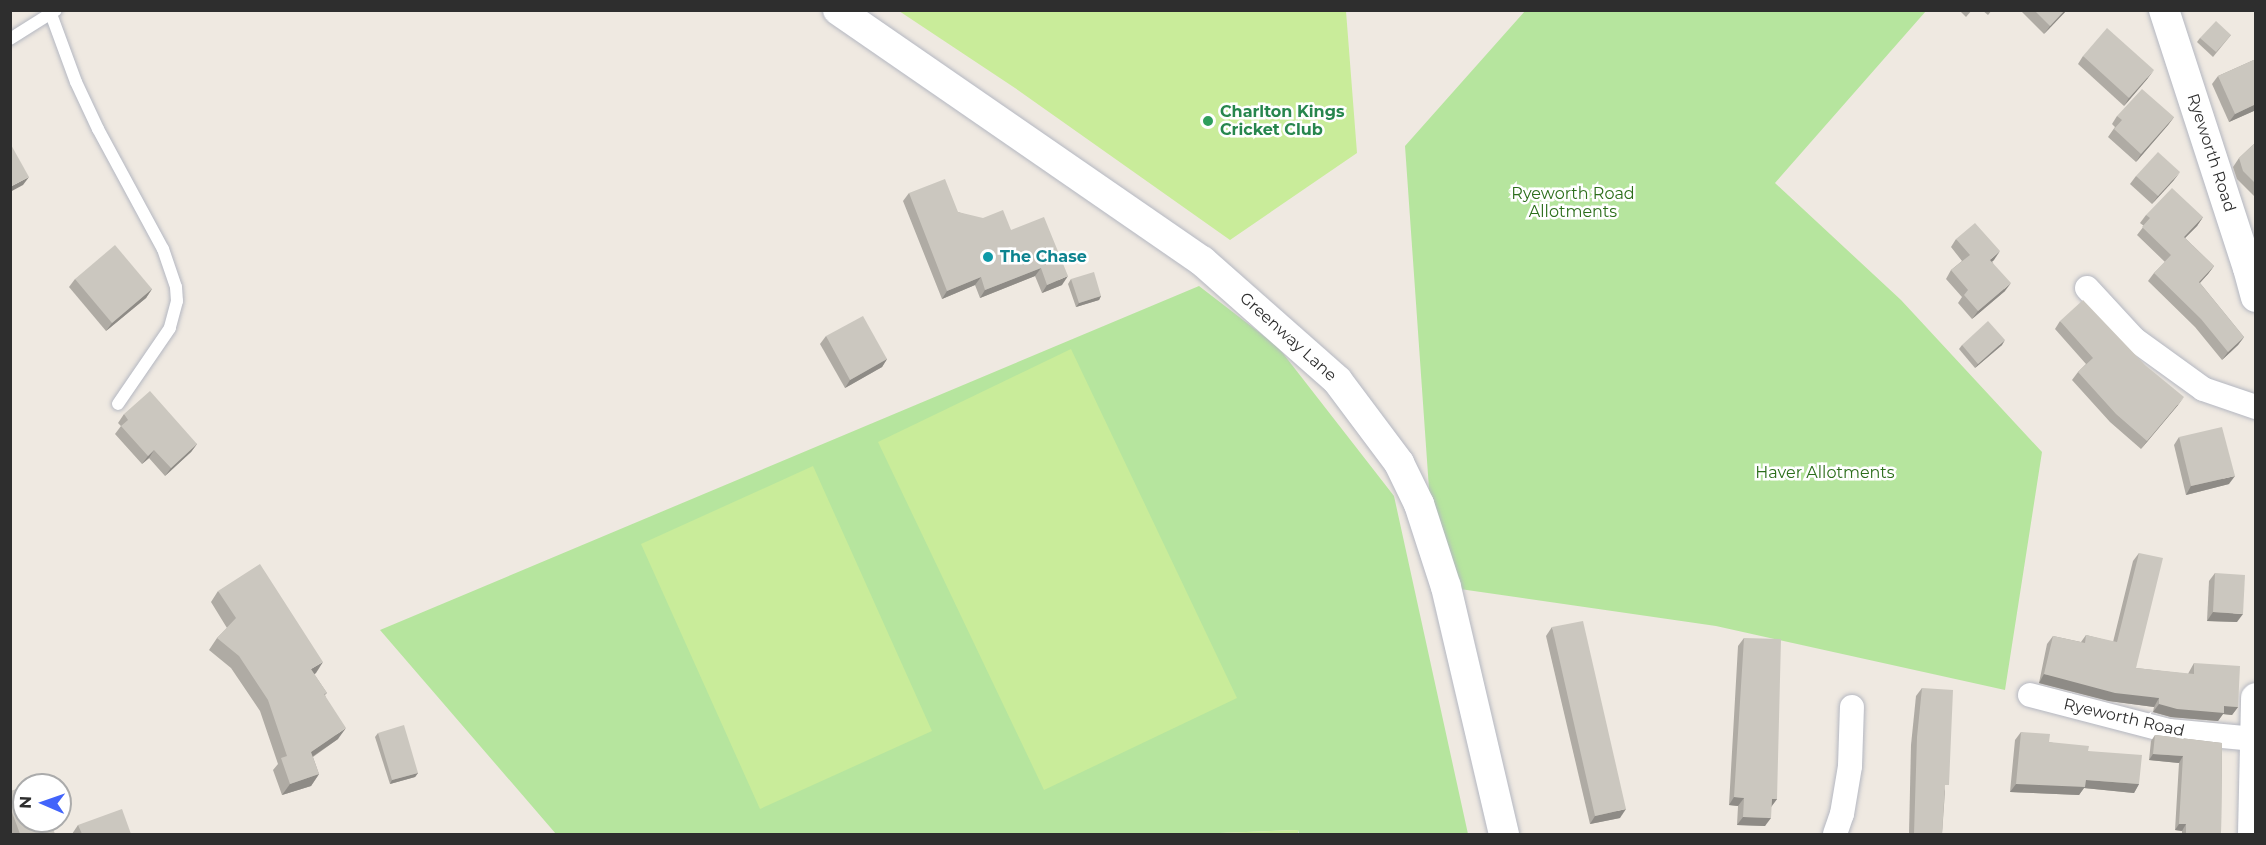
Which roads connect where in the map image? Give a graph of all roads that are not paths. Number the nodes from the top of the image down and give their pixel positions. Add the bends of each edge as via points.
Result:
1 (838, 10) edge
2 (2164, 10) edge
3 (54, 12) edge
4 (10, 39) edge
5 (2087, 288) dead end
6 (2256, 297) edge
7 (118, 404) dead end
8 (2256, 407) edge
9 (2030, 695) dead end
10 (2256, 698) edge
11 (1852, 707) dead end
12 (2255, 739) edge
13 (2255, 794) edge
14 (1504, 834) edge
15 (1835, 834) edge
16 (2253, 834) edge

1 - 14 street, Greenway Lane via 1202,261 1337,380 1399,463 1419,504 1446,587
2 - 6 street, Ryeworth Road
3 - 4 lane
3 - 7 lane via 76,82 163,249 176,287 177,301 170,328
5 - 8 street via 2134,339 2203,389
9 - 12 street, Ryeworth Road via 2169,731
10 - 12 street
11 - 15 street via 1850,766
12 - 13 street
13 - 16 street

